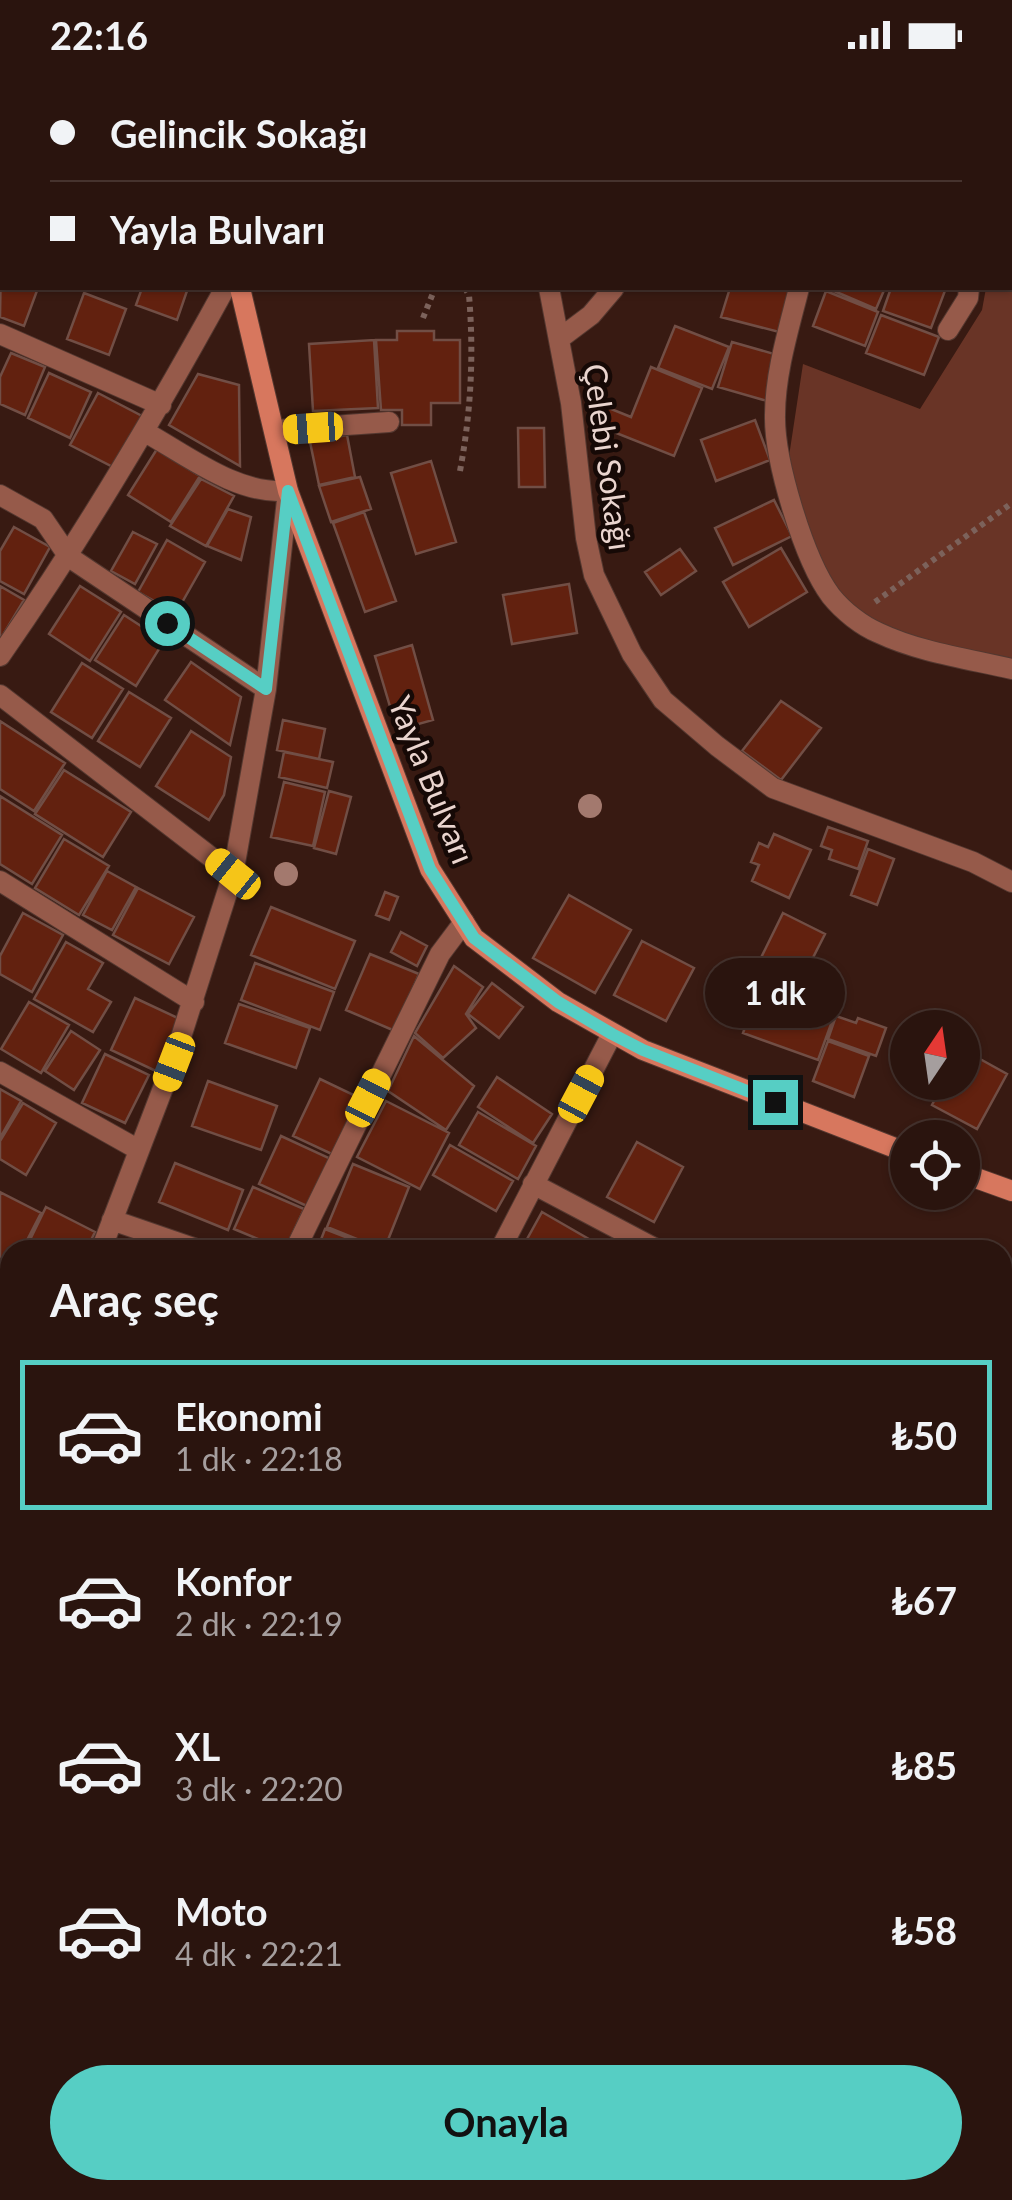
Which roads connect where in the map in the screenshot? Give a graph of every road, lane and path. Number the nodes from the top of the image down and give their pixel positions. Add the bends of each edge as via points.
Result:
1 (224, 290) edge
2 (240, 290) edge
3 (433, 290) edge
4 (466, 290) edge
5 (549, 290) edge
6 (612, 290) edge
7 (799, 290) edge
8 (969, 290) edge
9 (422, 318) dead end
10 (948, 330) dead end
11 (0, 334) edge
12 (560, 340) junction
13 (161, 405) junction
14 (389, 422) dead end
15 (275, 430) junction
16 (145, 432) junction
17 (460, 472) dead end
18 (288, 491) junction
19 (0, 496) edge
20 (1012, 503) edge
21 (69, 557) junction
22 (854, 618) junction
23 (0, 656) edge
24 (1012, 668) edge
25 (266, 689) junction
26 (0, 695) edge
27 (233, 874) junction
28 (0, 881) edge
29 (1012, 882) edge
30 (464, 922) junction
31 (194, 1002) junction
32 (612, 1034) junction
33 (0, 1072) edge
34 (890, 1146) edge
35 (139, 1150) junction
36 (980, 1180) edge
37 (533, 1184) junction
38 (1012, 1192) edge
39 (112, 1220) junction
40 (104, 1240) edge
41 (170, 1240) edge
42 (300, 1240) edge
43 (505, 1240) edge
44 (639, 1240) edge

1 - 13 street
2 - 15 main road, Yayla Bulvarı
3 - 9 path
4 - 17 path via 473,347
5 - 12 street, Çelebi Sokağı
6 - 12 street
7 - 22 street via 774,410 775,439 806,547 831,595
8 - 10 street
11 - 13 street
12 - 29 street, Çelebi Sokağı via 594,576 663,700 773,788
13 - 16 street
14 - 15 street
15 - 18 main road, Yayla Bulvarı
16 - 18 street via 236,482 267,493
16 - 21 street
18 - 25 street
18 - 30 main road, Yayla Bulvarı via 430,869
19 - 21 street via 43,519
20 - 22 path
21 - 23 street
21 - 25 street
22 - 24 street via 902,641
25 - 27 street
26 - 27 street
27 - 31 street
28 - 31 street
30 - 32 main road, Yayla Bulvarı via 474,938 558,1002
30 - 42 street via 440,954
31 - 35 street
32 - 34 main road, Yayla Bulvarı
32 - 37 street
33 - 35 street
35 - 39 street
36 - 38 main road
37 - 43 street
37 - 44 street
39 - 40 street
39 - 41 street

